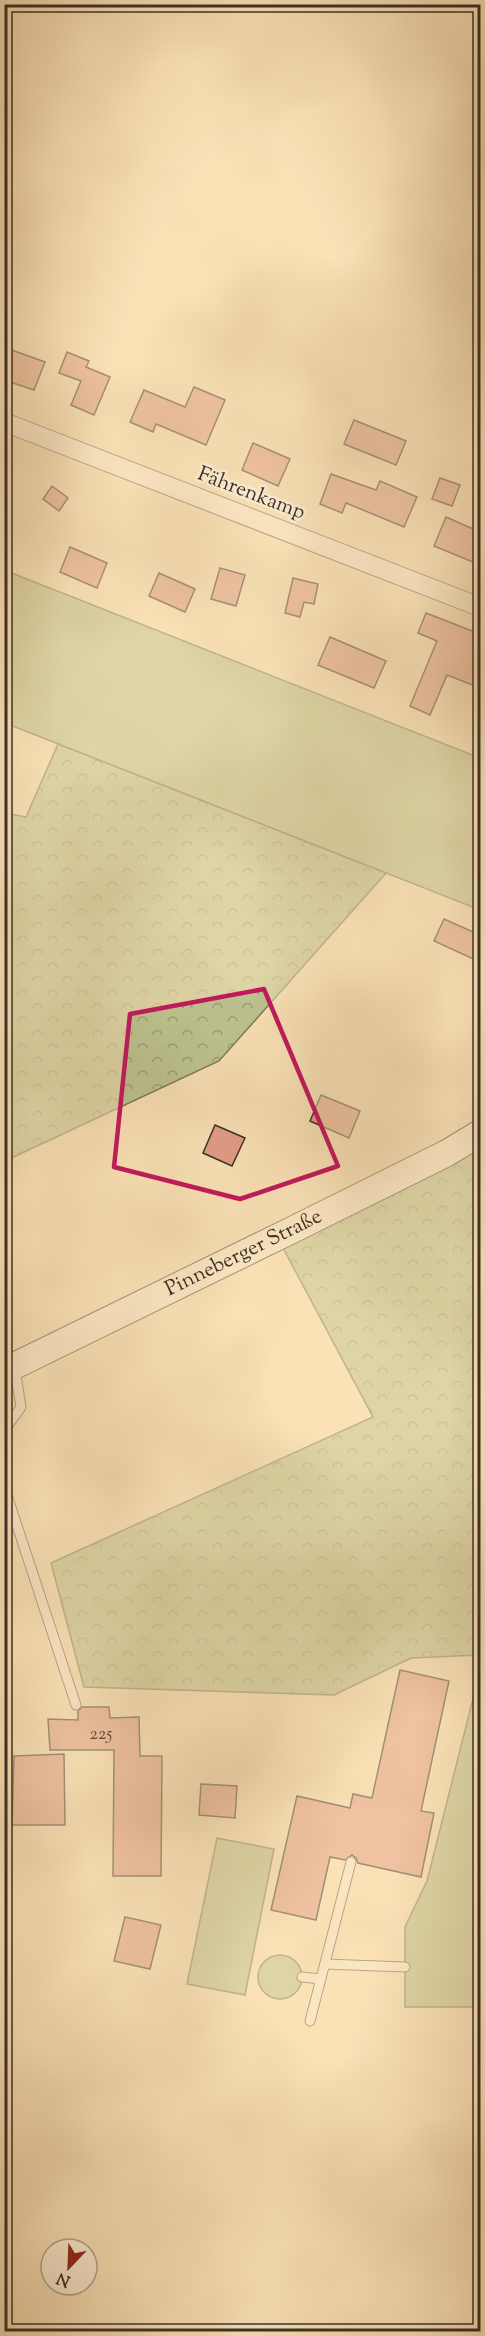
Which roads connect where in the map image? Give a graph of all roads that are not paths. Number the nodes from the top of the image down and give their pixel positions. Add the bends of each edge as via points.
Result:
1 (4, 423) edge
2 (480, 607) edge
3 (480, 1133) edge
4 (10, 1369) edge
5 (4, 1431) edge
6 (4, 1486) edge
7 (76, 1705) dead end
8 (351, 1862) dead end
9 (325, 1964) junction
10 (405, 1967) dead end
11 (302, 1977) dead end
12 (321, 1979) junction
13 (310, 2021) dead end

1 - 2 street, Fährenkamp
3 - 4 main road, Pinneberger Straße via 447,1153
4 - 5 lane via 21,1407
6 - 7 lane
8 - 9 lane
9 - 10 lane
9 - 12 lane
11 - 12 lane
12 - 13 lane

